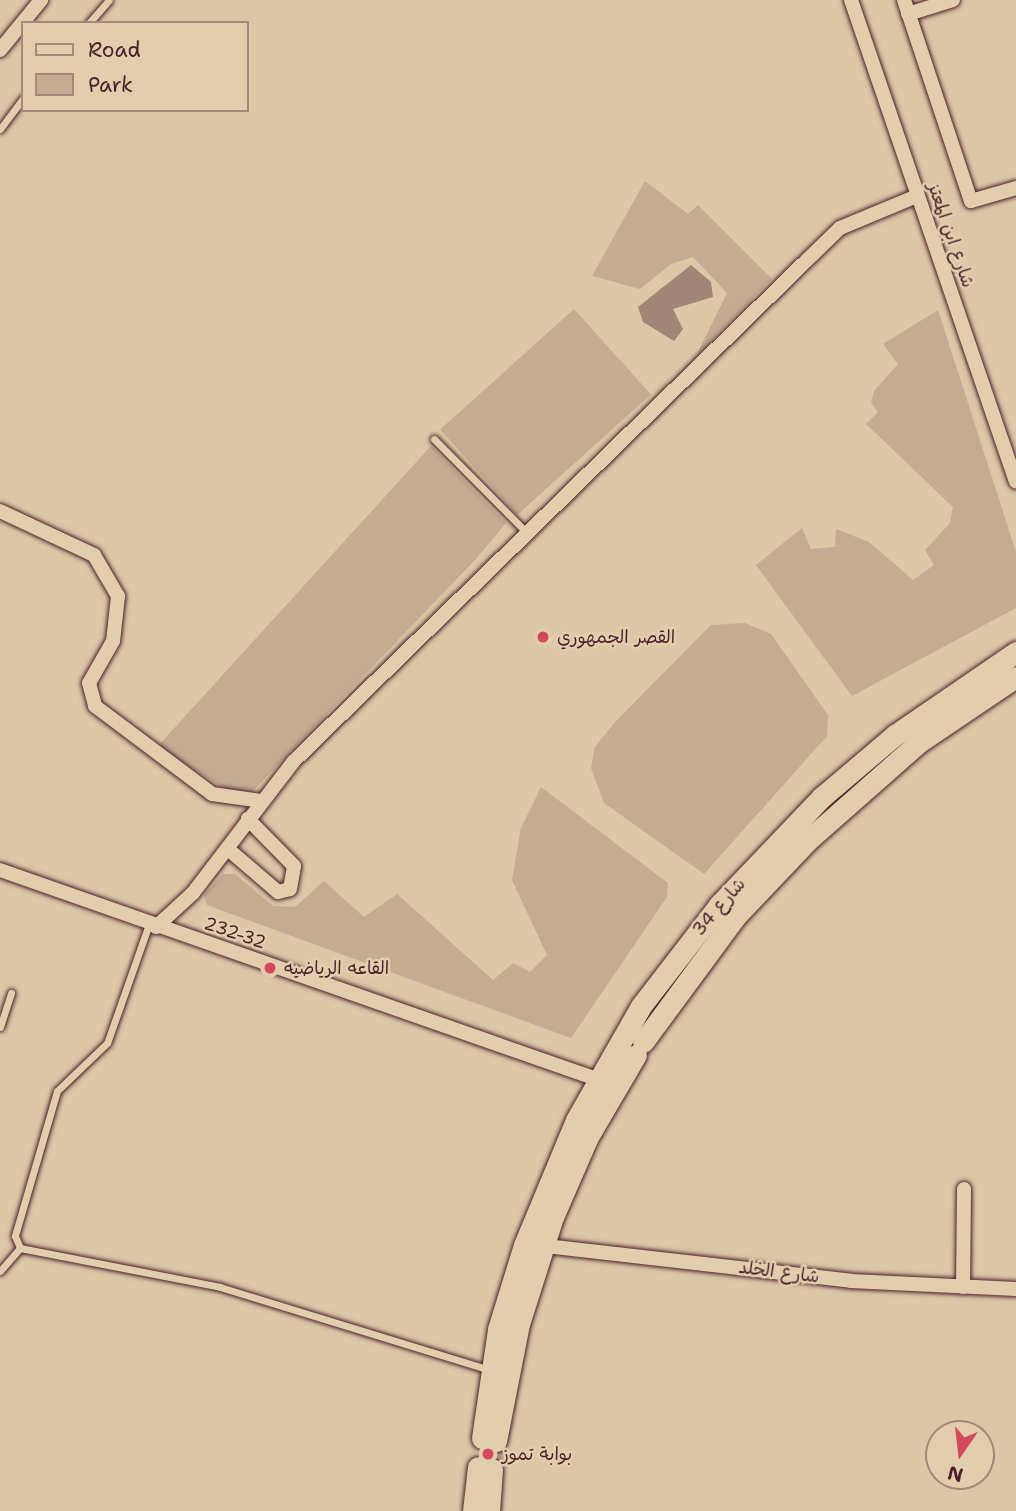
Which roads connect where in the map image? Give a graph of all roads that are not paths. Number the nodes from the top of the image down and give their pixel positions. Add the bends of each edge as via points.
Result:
1 (41, 0) edge
2 (109, 0) edge
3 (953, 0) edge
4 (854, 1) edge
5 (906, 7) edge
6 (24, 21) edge
7 (91, 21) edge
8 (21, 24) edge
9 (0, 50) edge
10 (21, 102) edge
11 (0, 129) edge
12 (1016, 188) edge
13 (917, 196) junction
14 (434, 439) dead end
15 (1016, 482) edge
16 (0, 511) edge
17 (527, 533) junction
18 (1016, 652) edge
19 (1016, 677) edge
20 (261, 801) junction
21 (248, 819) junction
22 (228, 849) junction
23 (0, 870) edge
24 (153, 925) junction
25 (11, 993) dead end
26 (0, 1027) edge
27 (607, 1082) junction
28 (964, 1189) dead end
29 (533, 1245) junction
30 (20, 1248) junction
31 (0, 1271) edge
32 (963, 1287) junction
33 (1016, 1289) edge
34 (499, 1373) junction
35 (489, 1439) tunnel mouth
36 (474, 1511) edge
37 (489, 1511) edge

1 - 6 street
2 - 7 lane
3 - 5 street
4 - 13 street, شارع ابن المعتز
5 - 12 street via 971,201
8 - 9 street
10 - 11 lane
13 - 15 street, شارع ابن المعتز
13 - 17 street via 840,228
14 - 17 lane
16 - 20 street via 94,555 118,596 113,641 89,683 95,706 212,794
17 - 20 street
18 - 27 main road, شارع 34 via 895,735 788,830 694,935
19 - 27 main road, شارع 34 via 910,750 807,841 736,917 640,1048
20 - 21 street
21 - 22 street
21 - 22 street via 294,866 290,889 278,892
22 - 24 street
23 - 24 street, 232-32
24 - 27 street, 232-32
24 - 30 lane via 107,1044 57,1091 15,1236
25 - 26 lane
27 - 29 main road, شارع 34
28 - 32 street
29 - 32 street, شارع الخلد
29 - 34 main road
30 - 31 lane
30 - 34 lane via 220,1287
32 - 33 street, شارع الخلد
34 - 35 main road
36 - 37 main road via 485,1468

